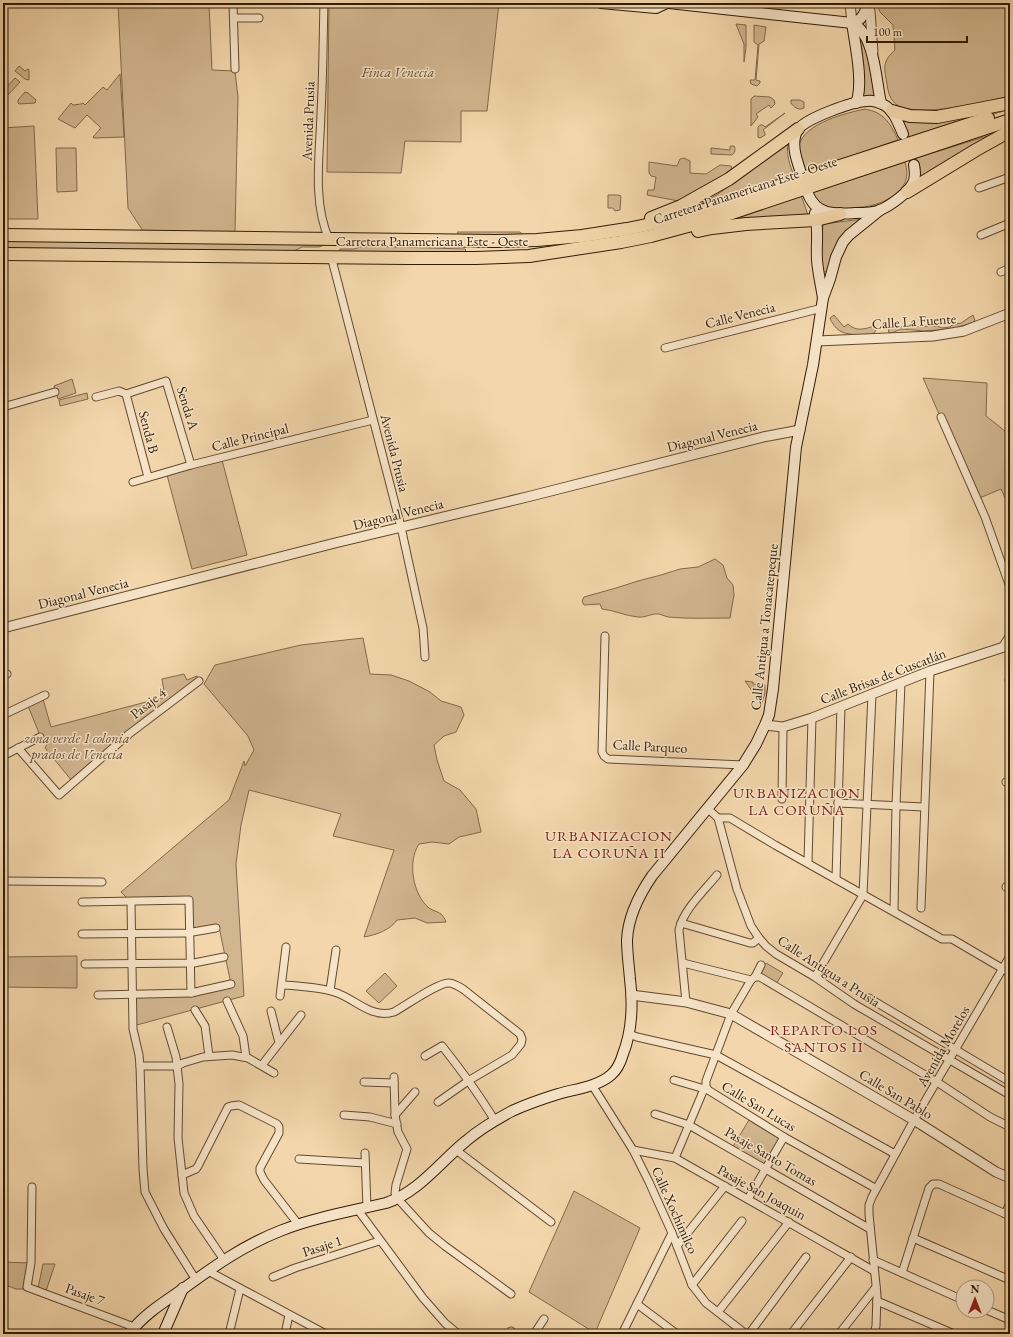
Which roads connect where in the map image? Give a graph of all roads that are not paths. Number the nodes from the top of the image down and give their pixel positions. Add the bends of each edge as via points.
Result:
1 (234, 3) edge
2 (324, 3) edge
3 (601, 3) edge
4 (672, 3) edge
5 (850, 3) edge
6 (867, 3) edge
7 (234, 18) junction
8 (259, 18) dead end
9 (852, 23) junction
10 (874, 65) junction
11 (235, 69) dead end
12 (856, 103) junction
13 (881, 103) junction
14 (1010, 103) edge
15 (892, 111) junction
16 (1010, 111) edge
17 (1010, 120) edge
18 (798, 129) junction
19 (1010, 131) edge
20 (903, 134) dead end
21 (914, 165) dead end
22 (800, 170) dead end
23 (1010, 177) edge
24 (979, 188) dead end
25 (907, 192) junction
26 (880, 210) junction
27 (840, 214) junction
28 (817, 220) junction
29 (1010, 223) edge
30 (598, 234) junction
31 (3, 235) edge
32 (981, 235) dead end
33 (329, 239) junction
34 (398, 240) junction
35 (3, 254) edge
36 (299, 256) junction
37 (332, 256) junction
38 (529, 256) junction
39 (1010, 268) edge
40 (1001, 272) dead end
41 (824, 298) junction
42 (822, 308) junction
43 (1010, 313) edge
44 (817, 340) junction
45 (665, 348) dead end
46 (55, 392) dead end
47 (126, 394) junction
48 (96, 397) dead end
49 (3, 407) edge
50 (941, 417) dead end
51 (373, 420) junction
52 (800, 430) junction
53 (191, 465) junction
54 (148, 477) junction
55 (133, 482) dead end
56 (401, 527) junction
57 (1010, 587) edge
58 (3, 628) edge
59 (1010, 635) edge
60 (605, 636) dead end
61 (1007, 646) edge
62 (425, 657) dead end
63 (930, 671) junction
64 (199, 681) dead end
65 (901, 683) junction
66 (872, 694) junction
67 (45, 695) dead end
68 (841, 706) junction
69 (3, 715) edge
70 (812, 718) junction
71 (765, 725) junction
72 (783, 727) junction
73 (40, 737) dead end
74 (18, 748) junction
75 (3, 756) edge
76 (743, 765) junction
77 (782, 800) dead end
78 (838, 803) junction
79 (866, 804) junction
80 (896, 806) junction
81 (924, 807) junction
82 (707, 808) junction
83 (718, 818) junction
84 (808, 862) junction
85 (717, 875) dead end
86 (836, 878) junction
87 (3, 881) edge
88 (102, 882) dead end
89 (863, 895) junction
90 (82, 902) dead end
91 (131, 902) junction
92 (921, 908) dead end
93 (894, 911) junction
94 (681, 923) junction
95 (216, 928) dead end
96 (190, 932) junction
97 (82, 934) dead end
98 (131, 934) junction
99 (758, 938) junction
100 (286, 948) dead end
101 (336, 950) dead end
102 (1010, 956) edge
103 (224, 957) dead end
104 (190, 963) junction
105 (683, 963) junction
106 (85, 964) dead end
107 (132, 964) junction
108 (761, 965) dead end
109 (1003, 969) junction
110 (1010, 973) edge
111 (815, 977) junction
112 (753, 978) junction
113 (231, 984) dead end
114 (282, 985) junction
115 (330, 990) junction
116 (191, 993) junction
117 (132, 994) junction
118 (98, 995) dead end
119 (631, 995) junction
120 (280, 996) dead end
121 (868, 998) dead end
122 (227, 1001) dead end
123 (686, 1002) junction
124 (195, 1010) dead end
125 (271, 1011) dead end
126 (731, 1014) junction
127 (301, 1015) dead end
128 (167, 1027) dead end
129 (629, 1034) junction
130 (279, 1043) junction
131 (956, 1049) junction
132 (716, 1055) junction
133 (209, 1056) junction
134 (425, 1056) dead end
135 (246, 1057) junction
136 (950, 1059) junction
137 (262, 1065) junction
138 (140, 1066) junction
139 (177, 1066) junction
140 (274, 1073) dead end
141 (674, 1080) dead end
142 (468, 1081) junction
143 (364, 1082) dead end
144 (937, 1082) junction
145 (1010, 1082) edge
146 (592, 1085) junction
147 (706, 1090) junction
148 (415, 1092) dead end
149 (1010, 1095) edge
150 (438, 1102) dead end
151 (655, 1114) dead end
152 (344, 1115) dead end
153 (395, 1115) junction
154 (914, 1120) junction
155 (495, 1121) junction
156 (396, 1124) junction
157 (690, 1124) junction
158 (1010, 1127) edge
159 (784, 1137) junction
160 (456, 1150) junction
161 (633, 1150) junction
162 (365, 1153) dead end
163 (895, 1154) junction
164 (675, 1158) junction
165 (299, 1159) dead end
166 (365, 1163) junction
167 (766, 1168) junction
168 (182, 1175) junction
169 (1010, 1178) edge
170 (725, 1186) junction
171 (32, 1187) dead end
172 (875, 1188) junction
173 (398, 1199) junction
174 (748, 1199) junction
175 (1010, 1203) edge
176 (362, 1209) junction
177 (1008, 1215) edge
178 (742, 1221) dead end
179 (551, 1222) dead end
180 (789, 1222) junction
181 (298, 1224) junction
182 (870, 1228) junction
183 (672, 1233) junction
184 (914, 1238) junction
185 (380, 1241) junction
186 (677, 1246) junction
187 (806, 1257) dead end
188 (851, 1257) junction
189 (224, 1260) junction
190 (873, 1260) junction
191 (874, 1270) junction
192 (208, 1271) junction
193 (902, 1273) junction
194 (273, 1277) dead end
195 (196, 1280) junction
196 (1010, 1280) edge
197 (692, 1285) junction
198 (876, 1287) junction
199 (184, 1288) junction
200 (240, 1289) junction
201 (511, 1294) dead end
202 (955, 1296) edge
203 (877, 1302) junction
204 (636, 1304) junction
205 (152, 1310) junction
206 (718, 1312) junction
207 (995, 1313) edge
208 (289, 1315) junction
209 (170, 1319) junction
210 (544, 1319) dead end
211 (1010, 1320) edge
212 (132, 1330) edge
213 (743, 1333) edge
214 (163, 1334) edge
215 (230, 1334) edge
216 (284, 1334) edge
217 (326, 1334) edge
218 (458, 1334) edge
219 (534, 1334) edge
220 (622, 1334) edge
221 (677, 1334) edge
222 (791, 1334) edge
223 (839, 1334) edge
224 (874, 1334) edge
225 (954, 1334) edge

1 - 7 street
2 - 33 street, Avenida Prusia via 319,186 322,218
3 - 4 main road via 656,8
4 - 9 main road
5 - 9 street
6 - 9 main road via 863,16
6 - 10 street
7 - 8 street
7 - 11 street
9 - 10 main road via 860,28 866,39
9 - 12 main road via 860,83
10 - 13 main road
12 - 13 main road
12 - 18 main road via 816,117
13 - 15 main road
14 - 15 highway via 937,117 910,116
15 - 20 main road
16 - 30 highway, Carretera Panamericana Este - Oeste via 697,213
17 - 38 highway, Carretera Panamericana Este - Oeste via 714,219 620,242
18 - 22 main road via 795,148
18 - 30 highway via 729,179 692,201 650,219
19 - 25 highway
21 - 25 main road via 915,176
23 - 24 street
25 - 26 main road, Calle Antigua a Tonacatepeque
26 - 27 main road
26 - 41 main road, Calle Antigua a Tonacatepeque via 849,234 843,242
27 - 28 highway
27 - 28 main road, Calle Antigua a Tonacatepeque via 825,212 809,197
28 - 38 highway via 712,228 610,249 553,256
28 - 41 main road, Calle Antigua a Tonacatepeque via 817,259
29 - 32 street
30 - 34 highway, Carretera Panamericana Este - Oeste via 495,242
31 - 33 highway, Carretera Panamericana Este - Oeste
33 - 34 highway, Carretera Panamericana Este - Oeste
33 - 36 highway via 328,244 321,249 301,250
34 - 37 highway via 338,243 331,247
35 - 36 highway, Carretera Panamericana Este - Oeste
36 - 37 highway, Carretera Panamericana Este - Oeste
37 - 38 highway, Carretera Panamericana Este - Oeste
37 - 51 street, Avenida Prusia
39 - 40 street
41 - 42 main road, Calle Antigua a Tonacatepeque
42 - 44 main road, Calle Antigua a Tonacatepeque
42 - 45 street, Calle Venecia
43 - 44 street, Calle La Fuente via 950,334
44 - 52 main road, Calle Antigua a Tonacatepeque
46 - 49 street
47 - 48 street via 119,391
47 - 53 street, Senda A via 166,381
47 - 54 street, Senda B
50 - 57 street via 985,517
51 - 53 street, Calle Principal
51 - 56 street, Avenida Prusia
52 - 56 street, Diagonal Venecia
52 - 71 main road, Calle Antigua a Tonacatepeque via 792,483 773,689
53 - 54 street, Calle Principal
54 - 55 street, Calle Principal
56 - 58 street, Diagonal Venecia
56 - 62 street, Avenida Prusia via 423,628
59 - 61 street
60 - 76 street, Calle Parqueo via 602,752 604,756 608,759
61 - 63 street, Calle Brisas de Cuscatlán
63 - 65 street, Calle Brisas de Cuscatlán
63 - 81 street
64 - 74 street, Pasaje 4 via 135,730 59,794
65 - 66 street, Calle Brisas de Cuscatlán
65 - 80 street
66 - 68 street, Calle Brisas de Cuscatlán
66 - 79 street
67 - 69 street
68 - 70 street, Calle Brisas de Cuscatlán
68 - 78 street
70 - 72 street, Calle Brisas de Cuscatlán
70 - 84 street
71 - 72 street, Calle Brisas de Cuscatlán
71 - 76 main road, Calle Antigua a Tonacatepeque
72 - 77 street
73 - 74 street
74 - 75 street
76 - 82 main road, Calle Antigua a Tonacatepeque
78 - 79 street
78 - 86 street
79 - 80 street
79 - 89 street
80 - 81 street
80 - 93 street
81 - 92 street
82 - 83 street
82 - 119 main road, Calle Antigua a Tonacatepeque via 652,876 636,905 628,940
83 - 84 street via 730,818
83 - 99 street, Calle Antigua a Prusia via 737,889
84 - 86 street
85 - 94 street
86 - 89 street
87 - 88 street
89 - 93 street
89 - 111 street
90 - 91 street
91 - 96 street via 189,900
91 - 98 street
93 - 109 street via 942,939 952,939
94 - 99 street via 750,943
94 - 105 street via 679,930
95 - 96 street
96 - 98 street
96 - 104 street
97 - 98 street
98 - 107 street
99 - 111 street, Calle Antigua a Prusia via 776,954
100 - 114 street
101 - 115 street
102 - 109 street, Avenida Morelos
103 - 104 street
104 - 107 street
104 - 116 street
105 - 112 street
105 - 123 street
106 - 107 street
107 - 117 street
108 - 112 street, Calle San Lucas
109 - 110 street
109 - 131 street, Avenida Morelos
111 - 136 street, Calle Antigua a Prusia via 854,1004
112 - 126 street, Calle San Lucas
112 - 144 street via 760,977
113 - 116 street
114 - 115 street
114 - 120 street
115 - 142 street via 369,1011 388,1014 439,985 449,982 463,990 520,1034 522,1039 512,1055
116 - 117 street
117 - 118 street
117 - 138 street via 133,1029
119 - 123 street, Calle San Pablo
119 - 129 main road, Calle Antigua a Tonacatepeque
121 - 131 street
122 - 135 street via 243,1036
123 - 126 street, Calle San Pablo
124 - 133 street via 205,1026
125 - 130 street
126 - 132 street, Calle San Lucas
126 - 154 street, Calle San Pablo
127 - 130 street
128 - 139 street
129 - 132 street
129 - 146 main road, Calle Antigua a Tonacatepeque via 620,1063 612,1074
130 - 137 street
131 - 136 street, Avenida Morelos
131 - 145 street
132 - 147 street, Calle San Lucas via 706,1081
132 - 163 street
133 - 135 street
133 - 139 street via 183,1062
134 - 142 street via 442,1046
135 - 137 street
136 - 144 street, Avenida Morelos
136 - 149 street, Calle Antigua a Prusia
137 - 140 street
138 - 139 street
138 - 195 street via 142,1168 145,1192 164,1229
139 - 168 street via 178,1138
141 - 147 street
142 - 150 street
142 - 155 street via 478,1092
143 - 153 street via 394,1080
144 - 154 street, Avenida Morelos
144 - 158 street
146 - 155 main road, Calle Antigua a Tonacatepeque via 529,1104
146 - 161 street, Calle Xochimilco
147 - 157 street
147 - 159 street, Calle San Lucas
148 - 153 street
151 - 157 street, Pasaje Santo Tomas
152 - 156 street via 370,1117
153 - 156 street
154 - 163 street, Avenida Morelos
154 - 169 street, Calle San Pablo via 996,1172
155 - 160 main road, Calle Antigua a Tonacatepeque
156 - 173 street via 407,1149 396,1185 395,1193
157 - 164 street
157 - 167 street, Pasaje Santo Tomas
159 - 167 street
159 - 172 street, Calle San Lucas
160 - 173 main road, Calle Antigua a Tonacatepeque via 433,1173
160 - 179 street
161 - 164 street, Pasaje San Joaquin
161 - 183 street, Calle Xochimilco
162 - 166 street
163 - 172 street, Avenida Morelos
164 - 170 street, Pasaje San Joaquin
165 - 166 street
166 - 176 street
167 - 174 street
167 - 182 street, Pasaje Santo Tomas
168 - 181 street via 196,1169 228,1107 239,1105 279,1127 279,1133 260,1172
168 - 189 street via 184,1193 191,1209
170 - 174 street, Pasaje San Joaquin
170 - 186 street
171 - 212 street, Pasaje 7 via 31,1263 27,1287
172 - 182 street, Avenida Morelos via 869,1205
173 - 176 main road, Calle Antigua a Tonacatepeque
173 - 201 street via 428,1233
174 - 180 street, Pasaje San Joaquin
175 - 177 street
176 - 181 main road, Calle Antigua a Tonacatepeque
176 - 185 street
177 - 184 street via 939,1184 933,1184 929,1188
178 - 197 street
180 - 188 street, Pasaje San Joaquin
180 - 206 street
181 - 189 main road, Calle Antigua a Tonacatepeque via 260,1240
182 - 190 street, Avenida Morelos
183 - 186 street, Calle Xochimilco
183 - 204 street
184 - 193 street
184 - 196 street
185 - 194 street, Pasaje 1
185 - 218 street via 423,1298
186 - 197 street, Calle Xochimilco
187 - 213 street
188 - 191 street, Pasaje San Joaquin
188 - 222 street
189 - 192 main road, Calle Antigua a Tonacatepeque
190 - 191 street, Avenida Morelos
190 - 193 street
191 - 198 street, Avenida Morelos
192 - 195 main road, Calle Antigua a Tonacatepeque
192 - 200 street
193 - 202 street
195 - 199 main road, Calle Antigua a Tonacatepeque
197 - 206 street, Calle Xochimilco via 706,1303
198 - 203 street, Avenida Morelos
198 - 223 street
199 - 205 main road, Calle Antigua a Tonacatepeque
199 - 209 main road
200 - 208 street
200 - 215 street
203 - 224 street, Avenida Morelos
203 - 225 street
204 - 220 street
204 - 221 street
205 - 209 main road via 163,1309 168,1312
205 - 212 main road, Calle Antigua a Tonacatepeque
206 - 213 street, Calle Xochimilco
207 - 211 street
208 - 216 street
208 - 217 street
209 - 214 main road
210 - 219 street

